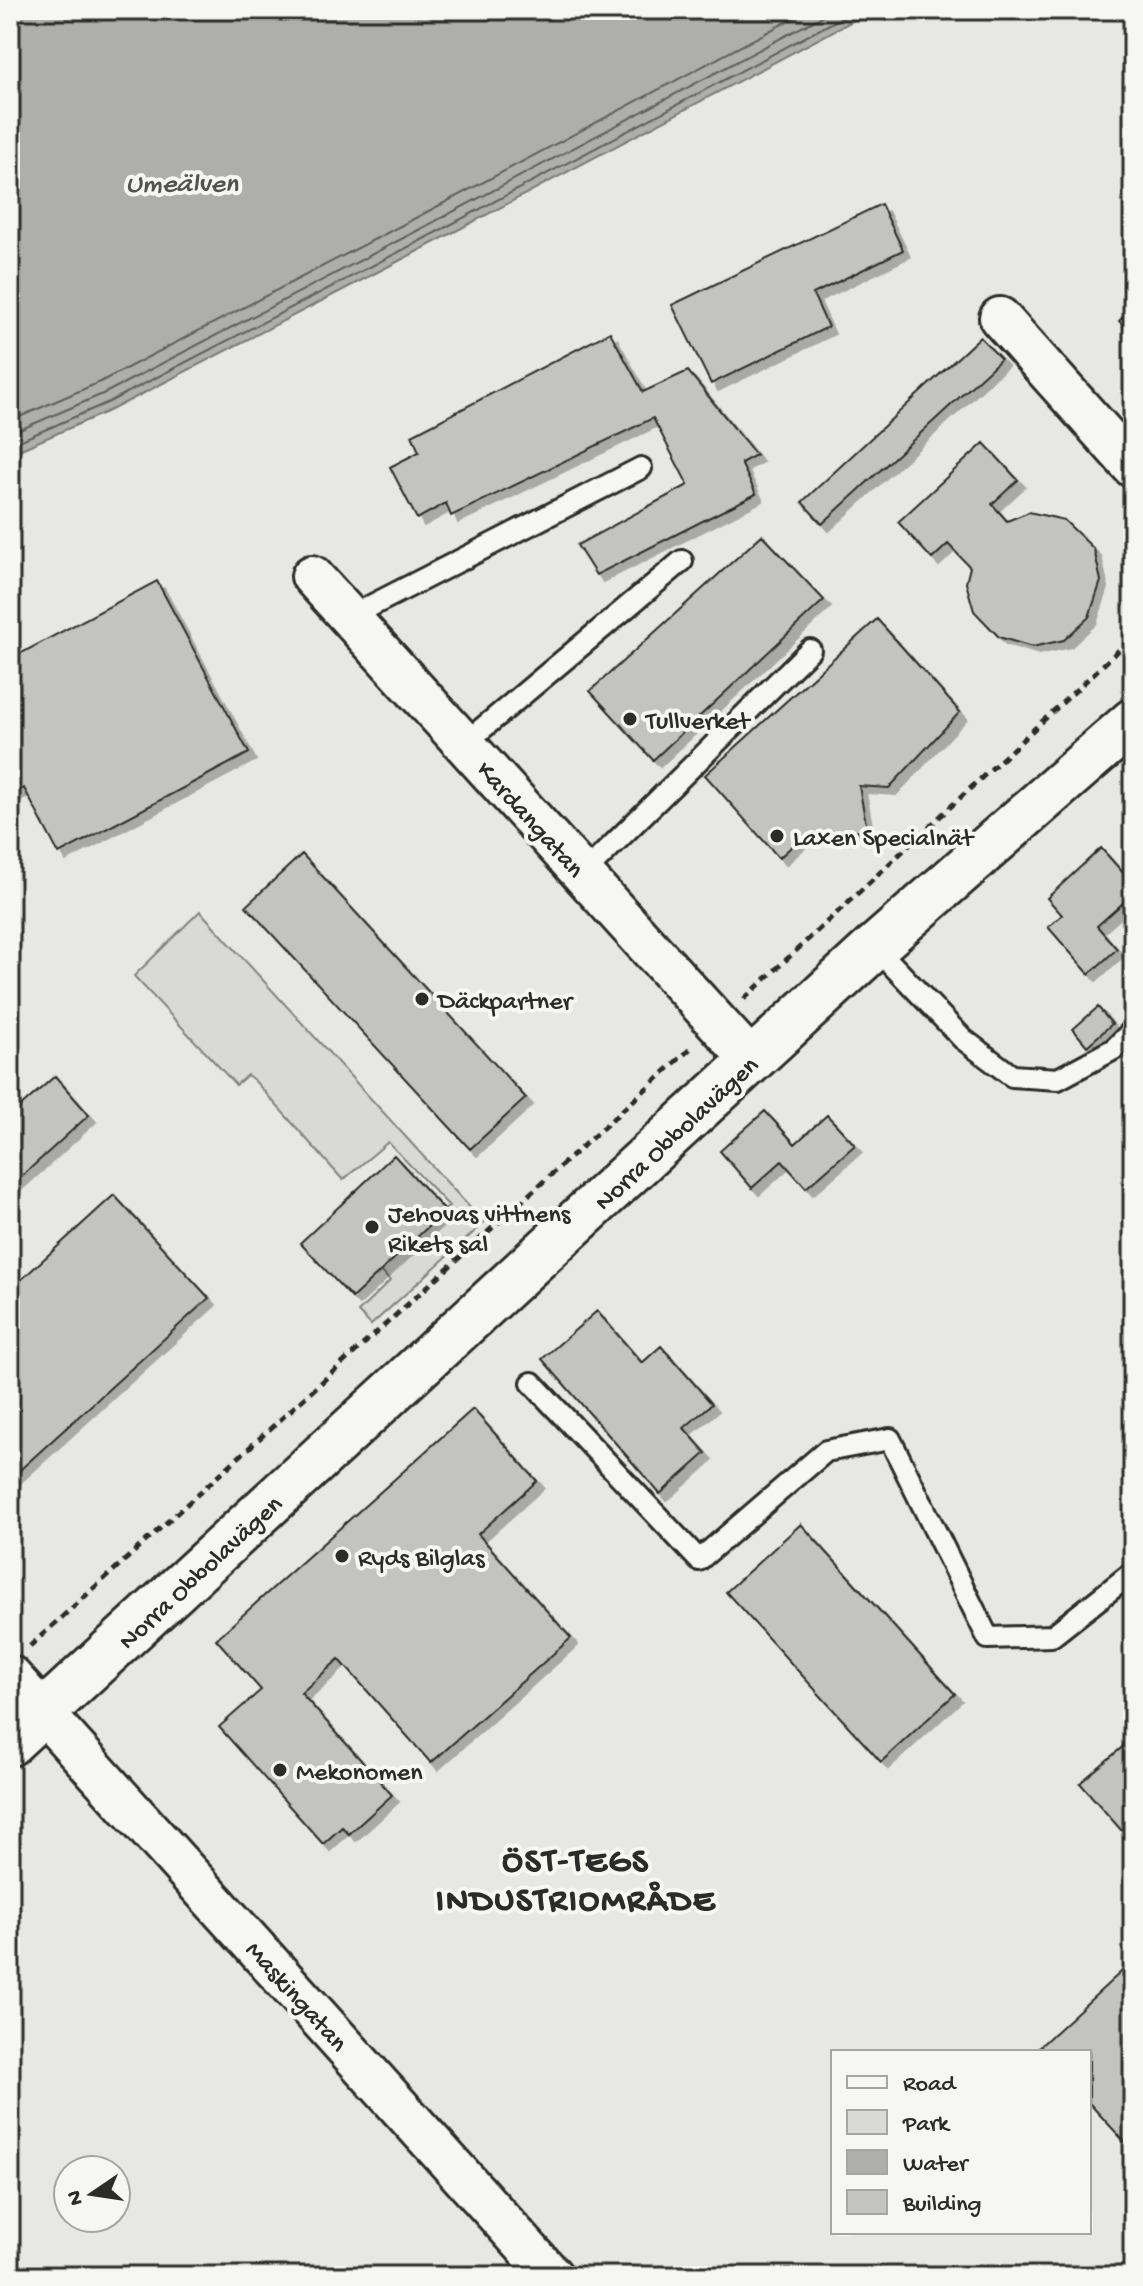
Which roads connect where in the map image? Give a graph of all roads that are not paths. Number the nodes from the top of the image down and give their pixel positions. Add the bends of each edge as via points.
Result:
1 (1000, 318) dead end
2 (1133, 467) edge
3 (641, 468) dead end
4 (682, 561) dead end
5 (312, 576) dead end
6 (349, 617) junction
7 (810, 650) dead end
8 (1133, 721) edge
9 (465, 743) junction
10 (582, 875) junction
11 (875, 947) junction
12 (1133, 1030) edge
13 (752, 1061) junction
14 (532, 1383) dead end
15 (1133, 1572) edge
16 (16, 1665) edge
17 (44, 1714) junction
18 (10, 1743) edge
19 (552, 2276) edge

1 - 2 street
3 - 6 lane
4 - 9 lane
5 - 6 street, Kardangatan
6 - 9 street, Kardangatan
7 - 10 lane
8 - 11 street, Norra Obbolavägen
9 - 10 street, Kardangatan
10 - 13 street, Kardangatan
11 - 12 lane via 963,1039 1012,1076 1058,1079 1114,1049
11 - 13 street, Norra Obbolavägen
13 - 17 street, Norra Obbolavägen
14 - 15 lane via 699,1560 826,1451 890,1439 988,1638 1052,1636
16 - 17 street, Maskingatan
17 - 18 street, Norra Obbolavägen
17 - 19 street, Maskingatan

